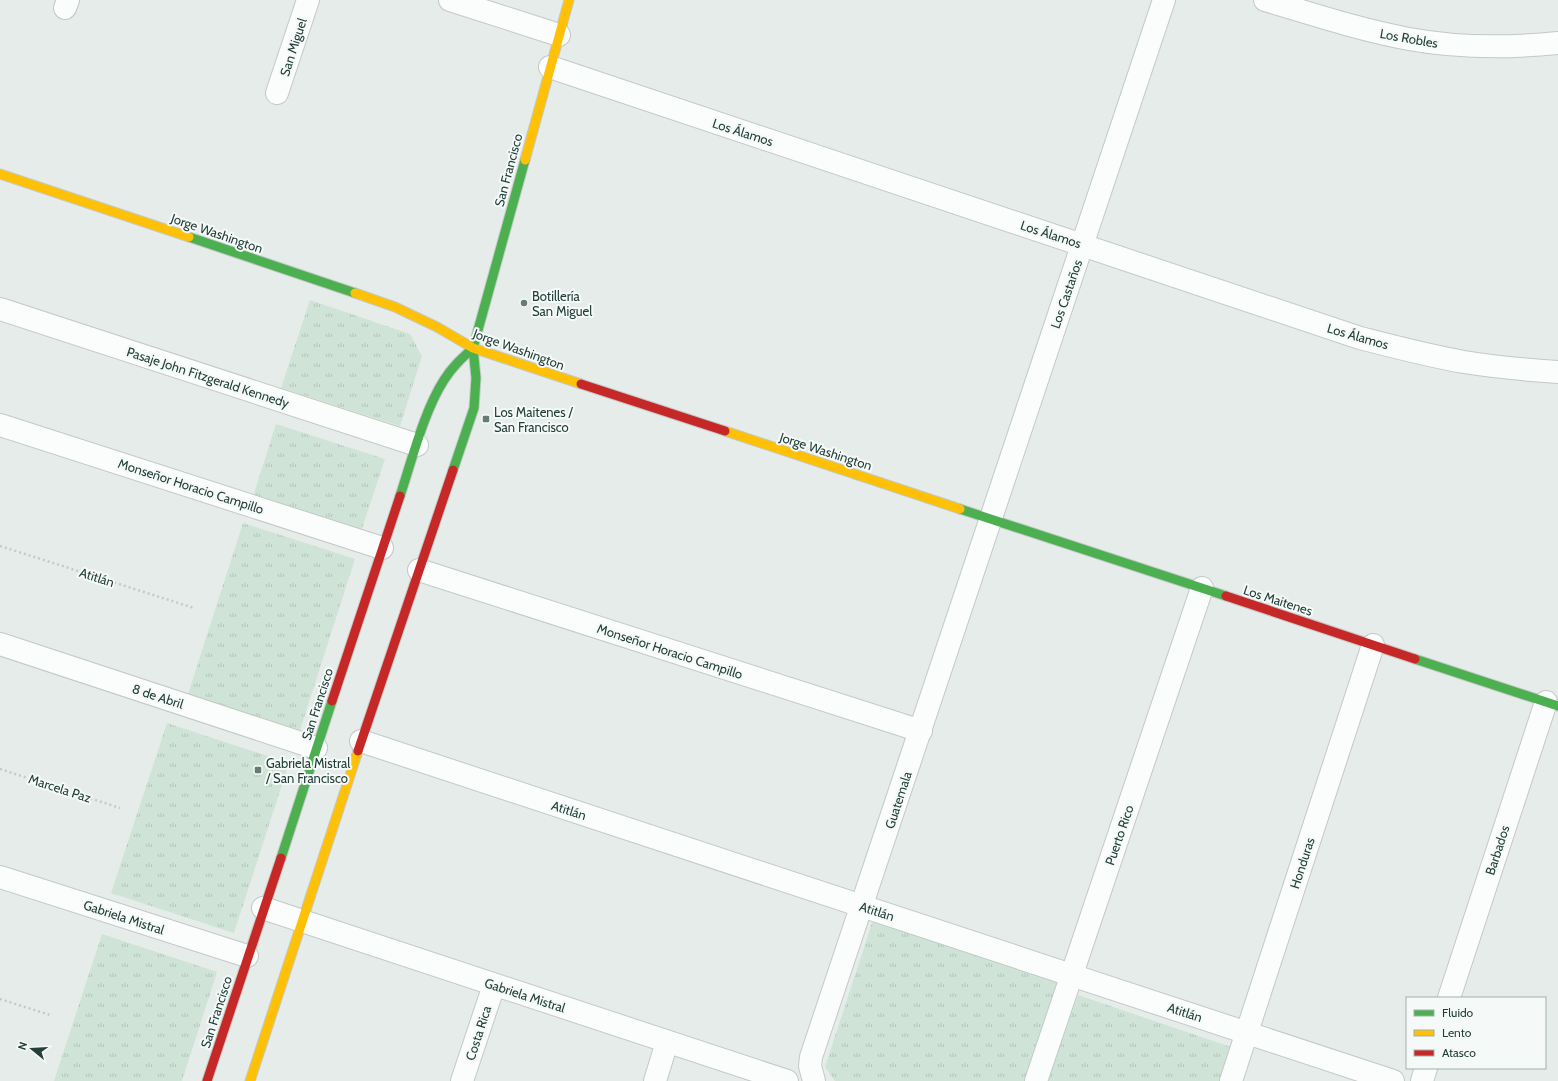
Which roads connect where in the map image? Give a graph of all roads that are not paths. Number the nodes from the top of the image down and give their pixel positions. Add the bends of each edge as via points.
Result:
1 (308, 0) edge
2 (450, 0) edge
3 (569, 0) edge
4 (1164, 0) edge
5 (1264, 0) edge
6 (559, 35) junction
7 (1558, 43) edge
8 (550, 67) junction
9 (278, 93) dead end
10 (0, 174) edge
11 (1082, 245) junction
12 (0, 309) edge
13 (473, 348) junction
14 (1558, 372) edge
15 (0, 425) edge
16 (417, 445) junction
17 (990, 519) junction
18 (382, 548) junction
19 (418, 570) junction
20 (1202, 588) junction
21 (0, 644) edge
22 (1373, 645) junction
23 (1552, 704) edge
24 (921, 731) junction
25 (361, 741) junction
26 (316, 748) junction
27 (0, 877) edge
28 (862, 906) junction
29 (263, 908) junction
30 (302, 921) junction
31 (247, 956) junction
32 (1071, 975) junction
33 (494, 985) junction
34 (1449, 997) edge
35 (1247, 1033) junction
36 (667, 1042) junction
37 (1426, 1069) edge
38 (207, 1081) edge
39 (250, 1081) edge
40 (462, 1081) edge
41 (655, 1081) edge
42 (787, 1081) edge
43 (814, 1081) edge
44 (1036, 1081) edge
45 (1231, 1081) edge
46 (1393, 1081) edge
47 (1422, 1081) edge

1 - 9 street, San Miguel
2 - 6 street
3 - 6 main road, San Francisco
4 - 11 street, Los Castaños
5 - 7 street, Los Robles via 1409,39 1483,47
6 - 8 main road, San Francisco
8 - 11 street, Los Álamos
8 - 13 main road, San Francisco
10 - 13 main road, Jorge Washington via 395,307
11 - 14 street, Los Álamos via 1360,338 1464,362
11 - 17 street, Los Castaños
12 - 16 street, Pasaje John Fitzgerald Kennedy
13 - 16 main road, San Francisco via 443,378
13 - 17 main road, Jorge Washington
13 - 19 main road, San Francisco via 477,380 474,408
15 - 18 street, Monseñor Horacio Campillo
16 - 18 main road, San Francisco
17 - 20 main road, Los Maitenes
17 - 24 street, Guatemala
18 - 26 main road, San Francisco
19 - 24 street, Monseñor Horacio Campillo
19 - 25 main road, San Francisco
20 - 22 main road, Los Maitenes
20 - 32 street, Puerto Rico
21 - 26 street, 8 de Abril
22 - 23 main road, Los Maitenes
22 - 35 street, Honduras
23 - 34 street, Barbados
24 - 28 street, Guatemala
25 - 28 street, Atitlán
25 - 30 main road, San Francisco
26 - 29 main road, San Francisco
27 - 31 street, Gabriela Mistral
28 - 32 street, Atitlán
28 - 43 street, Guatemala via 811,1057 810,1066
29 - 30 street, Gabriela Mistral
29 - 31 main road, San Francisco
30 - 33 street, Gabriela Mistral
30 - 39 main road, San Francisco
31 - 38 main road, San Francisco
32 - 35 street, Atitlán
32 - 44 street, Puerto Rico
33 - 36 street, Gabriela Mistral
33 - 40 street, Costa Rica
35 - 45 street, Honduras
35 - 46 street, Atitlán
36 - 41 street
36 - 42 street, Gabriela Mistral
37 - 47 street

